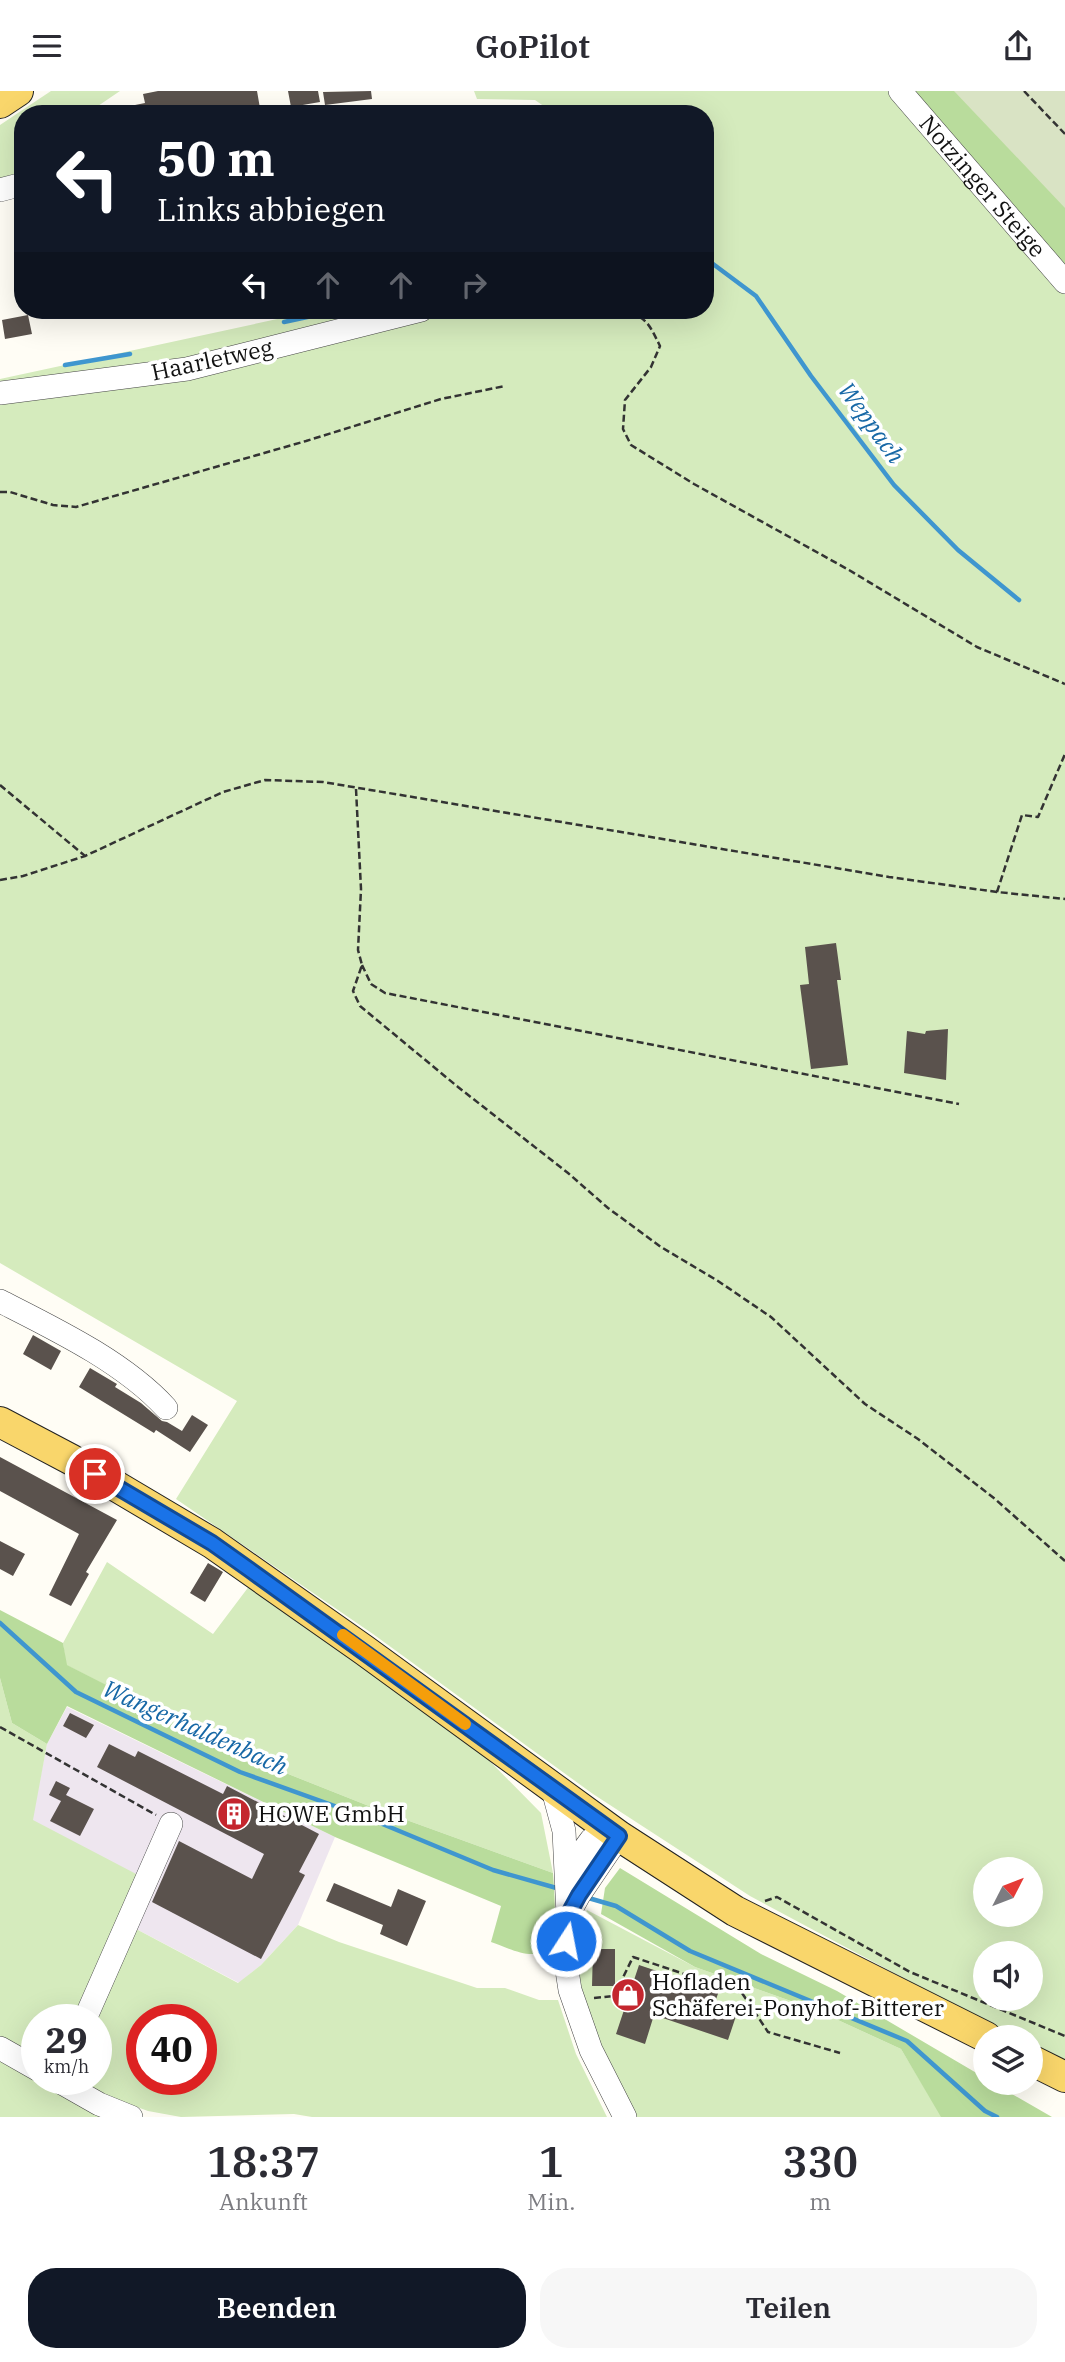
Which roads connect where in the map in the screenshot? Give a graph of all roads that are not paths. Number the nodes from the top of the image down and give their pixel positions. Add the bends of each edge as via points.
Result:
1 (18, 91) edge
2 (900, 91) edge
3 (0, 103) edge
4 (1065, 282) edge
5 (385, 319) edge
6 (0, 393) edge
7 (0, 1301) edge
8 (166, 1408) dead end
9 (0, 1422) edge
10 (554, 1790) junction
11 (171, 1824) road end
12 (619, 1836) junction
13 (578, 1865) junction
14 (568, 1915) junction
15 (92, 2004) edge
16 (973, 2030) edge
17 (0, 2048) edge
18 (21, 2060) edge
19 (1043, 2066) edge
20 (1065, 2077) edge
21 (83, 2095) edge
22 (131, 2117) edge
23 (625, 2117) edge

1 - 3 main road
2 - 4 street, Notzinger Steige
5 - 6 street, Haarletweg via 187,369
7 - 8 street via 98,1356 150,1390
9 - 10 main road via 212,1543
10 - 12 main road
10 - 13 street
11 - 15 street
12 - 13 street via 591,1840
12 - 16 main road via 735,1911
13 - 14 street
13 - 14 street via 566,1886
14 - 23 street via 566,1964 573,2000 591,2050
17 - 18 street
19 - 20 main road
21 - 22 street

